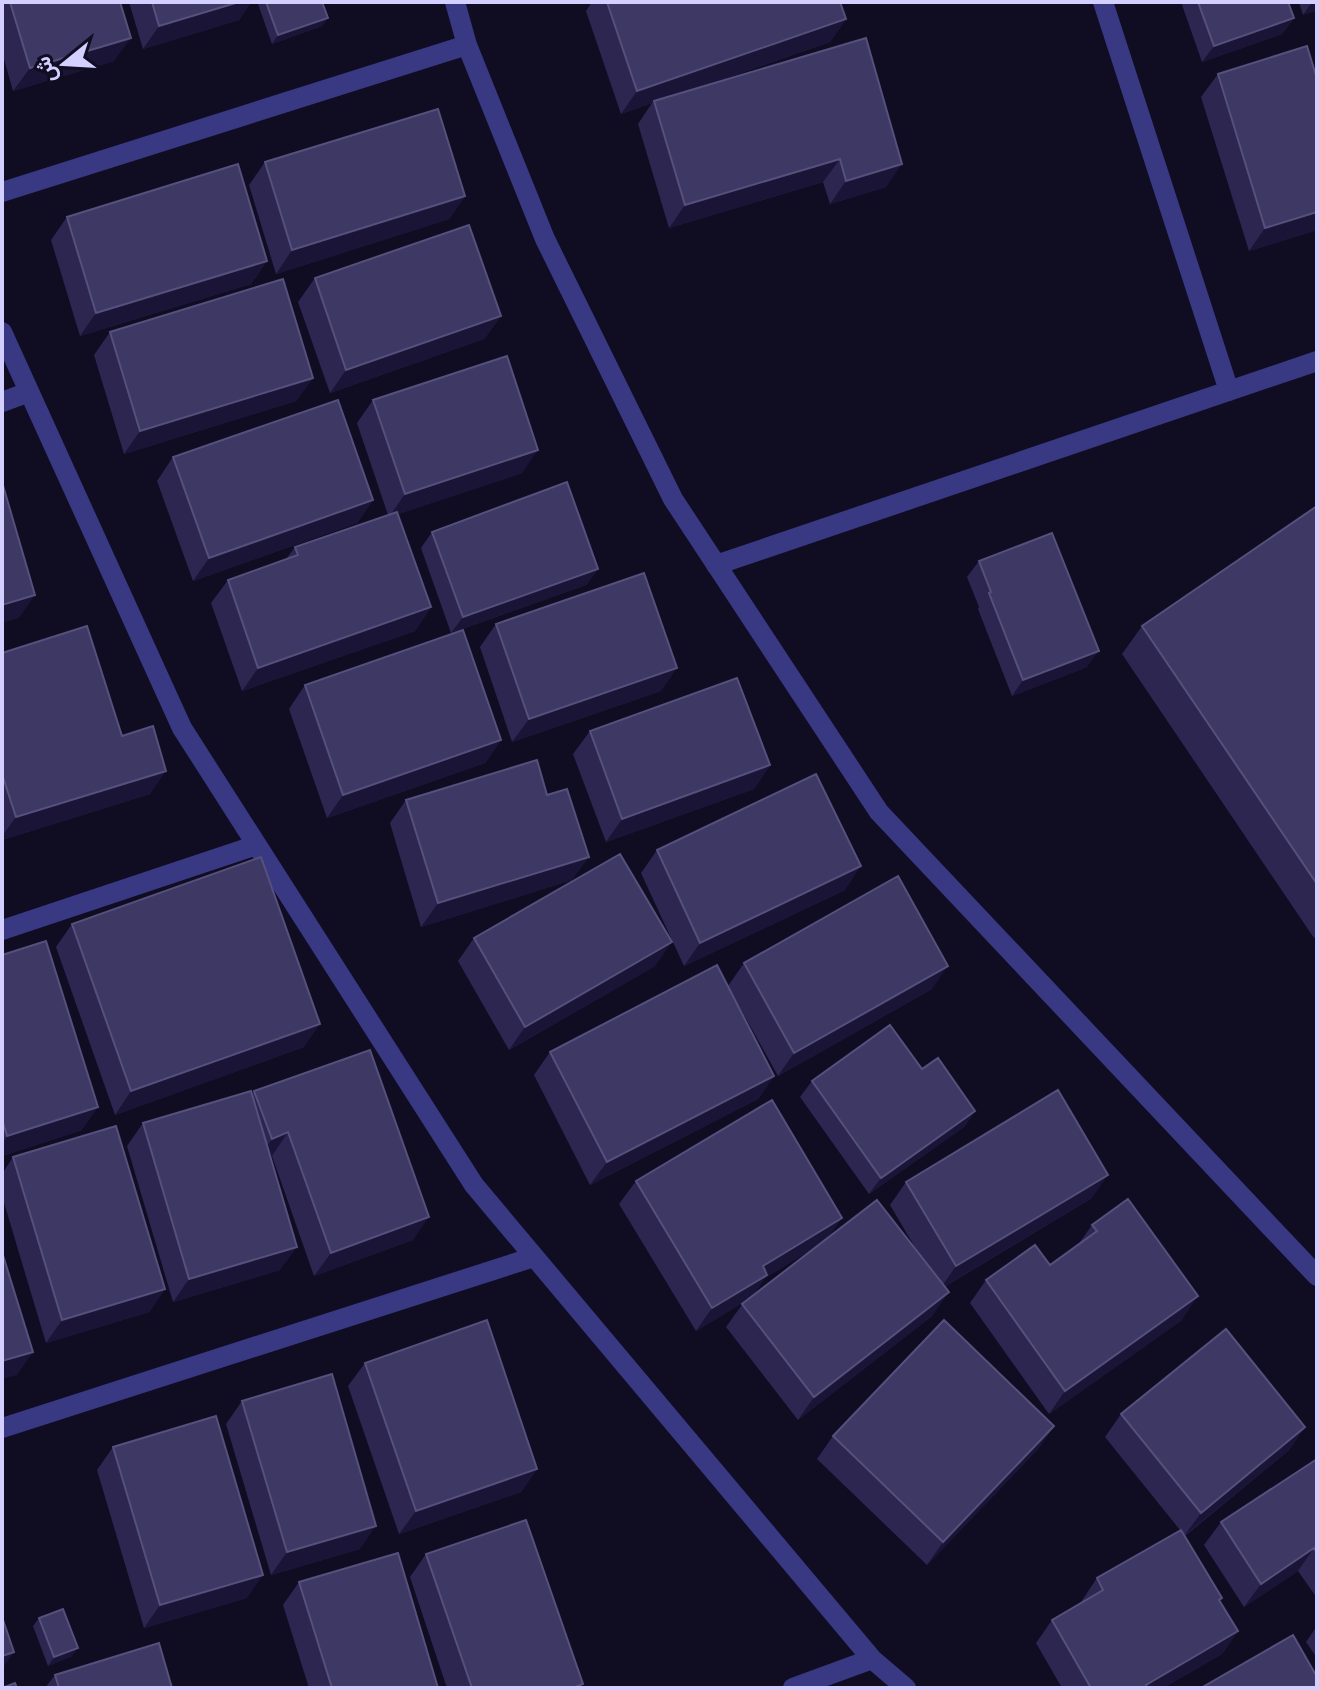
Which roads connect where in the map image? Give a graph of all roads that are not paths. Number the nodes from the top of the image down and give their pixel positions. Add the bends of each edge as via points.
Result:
1 (455, 2) edge
2 (1103, 2) edge
3 (467, 45) junction
4 (2, 192) edge
5 (2, 332) edge
6 (1317, 361) edge
7 (1229, 391) junction
8 (29, 392) junction
9 (2, 402) edge
10 (716, 565) junction
11 (257, 845) junction
12 (2, 930) edge
13 (534, 1257) junction
14 (1317, 1276) edge
15 (2, 1428) edge
16 (872, 1659) junction
17 (793, 1688) edge
18 (906, 1688) edge

1 - 3 street
2 - 7 street
3 - 4 street
3 - 10 street via 545,239 673,499
5 - 8 street
6 - 7 street
7 - 10 street
8 - 9 street
8 - 11 street via 182,728
10 - 14 street via 879,812
11 - 12 street
11 - 13 street via 474,1185
13 - 15 street
13 - 16 street
16 - 17 street
16 - 18 street

